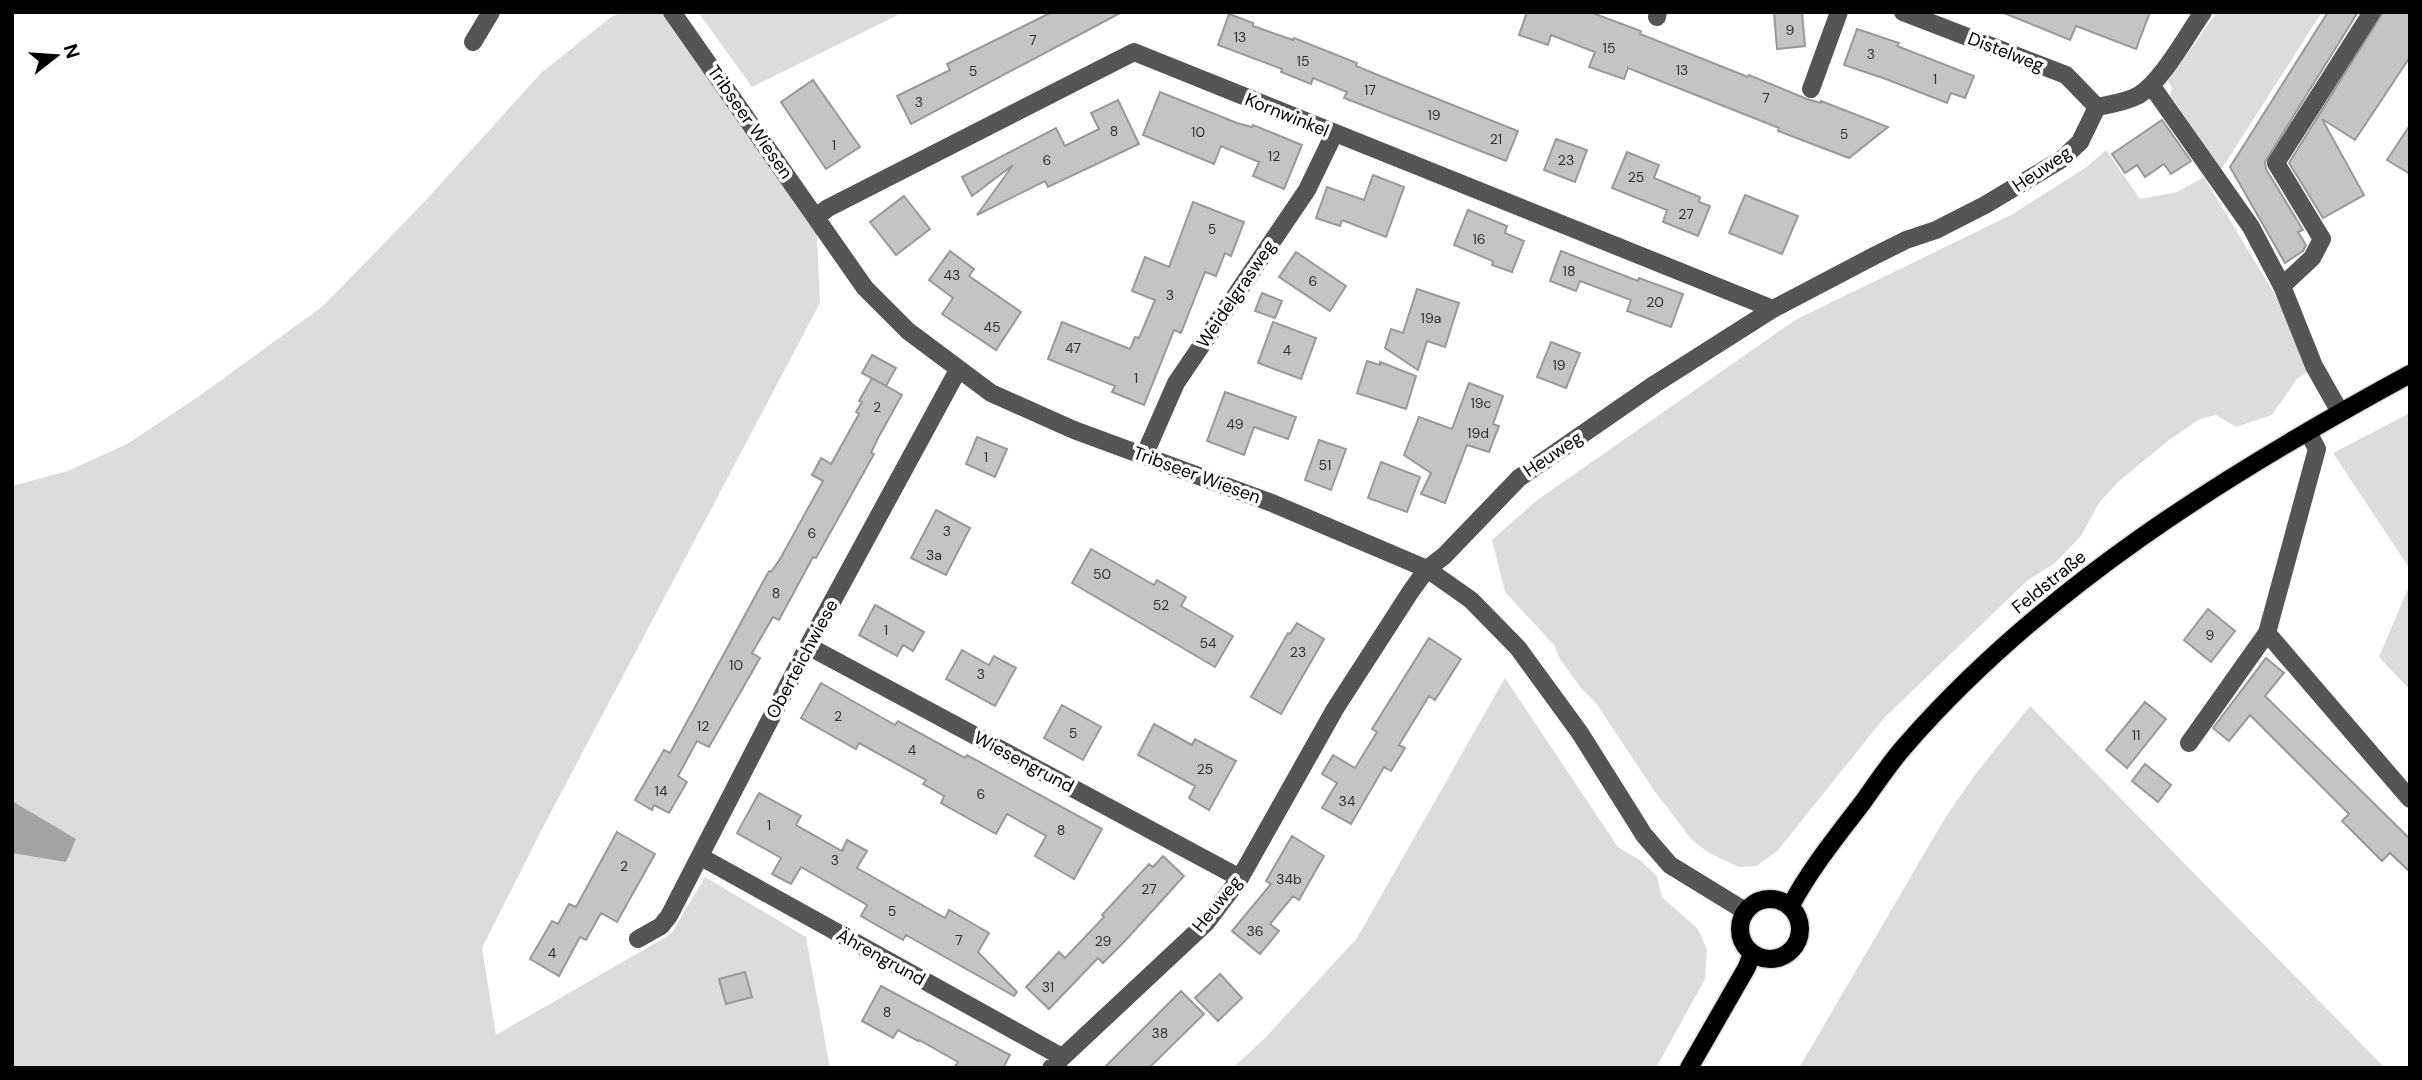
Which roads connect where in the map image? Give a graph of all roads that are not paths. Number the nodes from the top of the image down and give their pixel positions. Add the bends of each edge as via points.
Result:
1 (491, 12) edge
2 (672, 12) edge
3 (1839, 12) edge
4 (1903, 12) edge
5 (2203, 12) edge
6 (2372, 12) edge
7 (473, 42) dead end
8 (2151, 85) junction
9 (1811, 89) dead end
10 (2097, 107) junction
11 (1334, 134) junction
12 (816, 217) junction
13 (2282, 286) junction
14 (1773, 309) junction
15 (958, 370) junction
16 (2410, 374) edge
17 (2340, 412) junction
18 (2308, 432) junction
19 (1144, 456) junction
20 (1427, 569) junction
21 (2267, 633) junction
22 (808, 646) junction
23 (2189, 743) dead end
24 (2410, 799) edge
25 (701, 857) junction
26 (1240, 878) junction
27 (1790, 907) junction
28 (1745, 911) junction
29 (638, 939) dead end
30 (1752, 953) junction
31 (1056, 1062) edge
32 (1689, 1068) edge

1 - 7 street
2 - 12 street, Tribseer Wiesen
3 - 9 street
4 - 10 street, Distelweg via 2066,75
5 - 8 street
6 - 13 street via 2276,163 2322,239 2312,258
8 - 10 street via 2131,98
8 - 13 street via 2251,227
10 - 14 street, Heuweg via 2080,142 2062,159 1936,230 1906,240
11 - 12 street, Kornwinkel via 1134,52
11 - 14 street, Kornwinkel
11 - 19 street, Weidelgrasweg via 1307,190 1176,383
12 - 15 street, Tribseer Wiesen via 866,288 908,331
13 - 17 street via 2304,343
14 - 20 street, Heuweg via 1519,478
15 - 19 street, Tribseer Wiesen via 991,393
15 - 22 street, Oberteichwiese
16 - 17 main road, Feldstraße
17 - 18 main road, Feldstraße
18 - 21 street via 2317,449
18 - 27 main road, Feldstraße via 2127,548 2074,587 1979,671 1903,748
19 - 20 street, Tribseer Wiesen via 1272,503
20 - 26 street, Heuweg via 1335,709
20 - 28 street, Tribseer Wiesen via 1471,600 1518,648 1580,733 1644,835 1671,865
21 - 23 street
21 - 24 street
22 - 25 street, Oberteichwiese
22 - 26 street, Wiesengrund
25 - 29 street, Oberteichwiese via 669,916
25 - 31 street, Ährengrund
26 - 31 street, Heuweg via 1206,923
27 - 28 main road via 1772,898
27 - 30 main road via 1800,924 1796,944 1781,957 1761,958
28 - 30 main road via 1740,929 1745,947
30 - 32 main road

